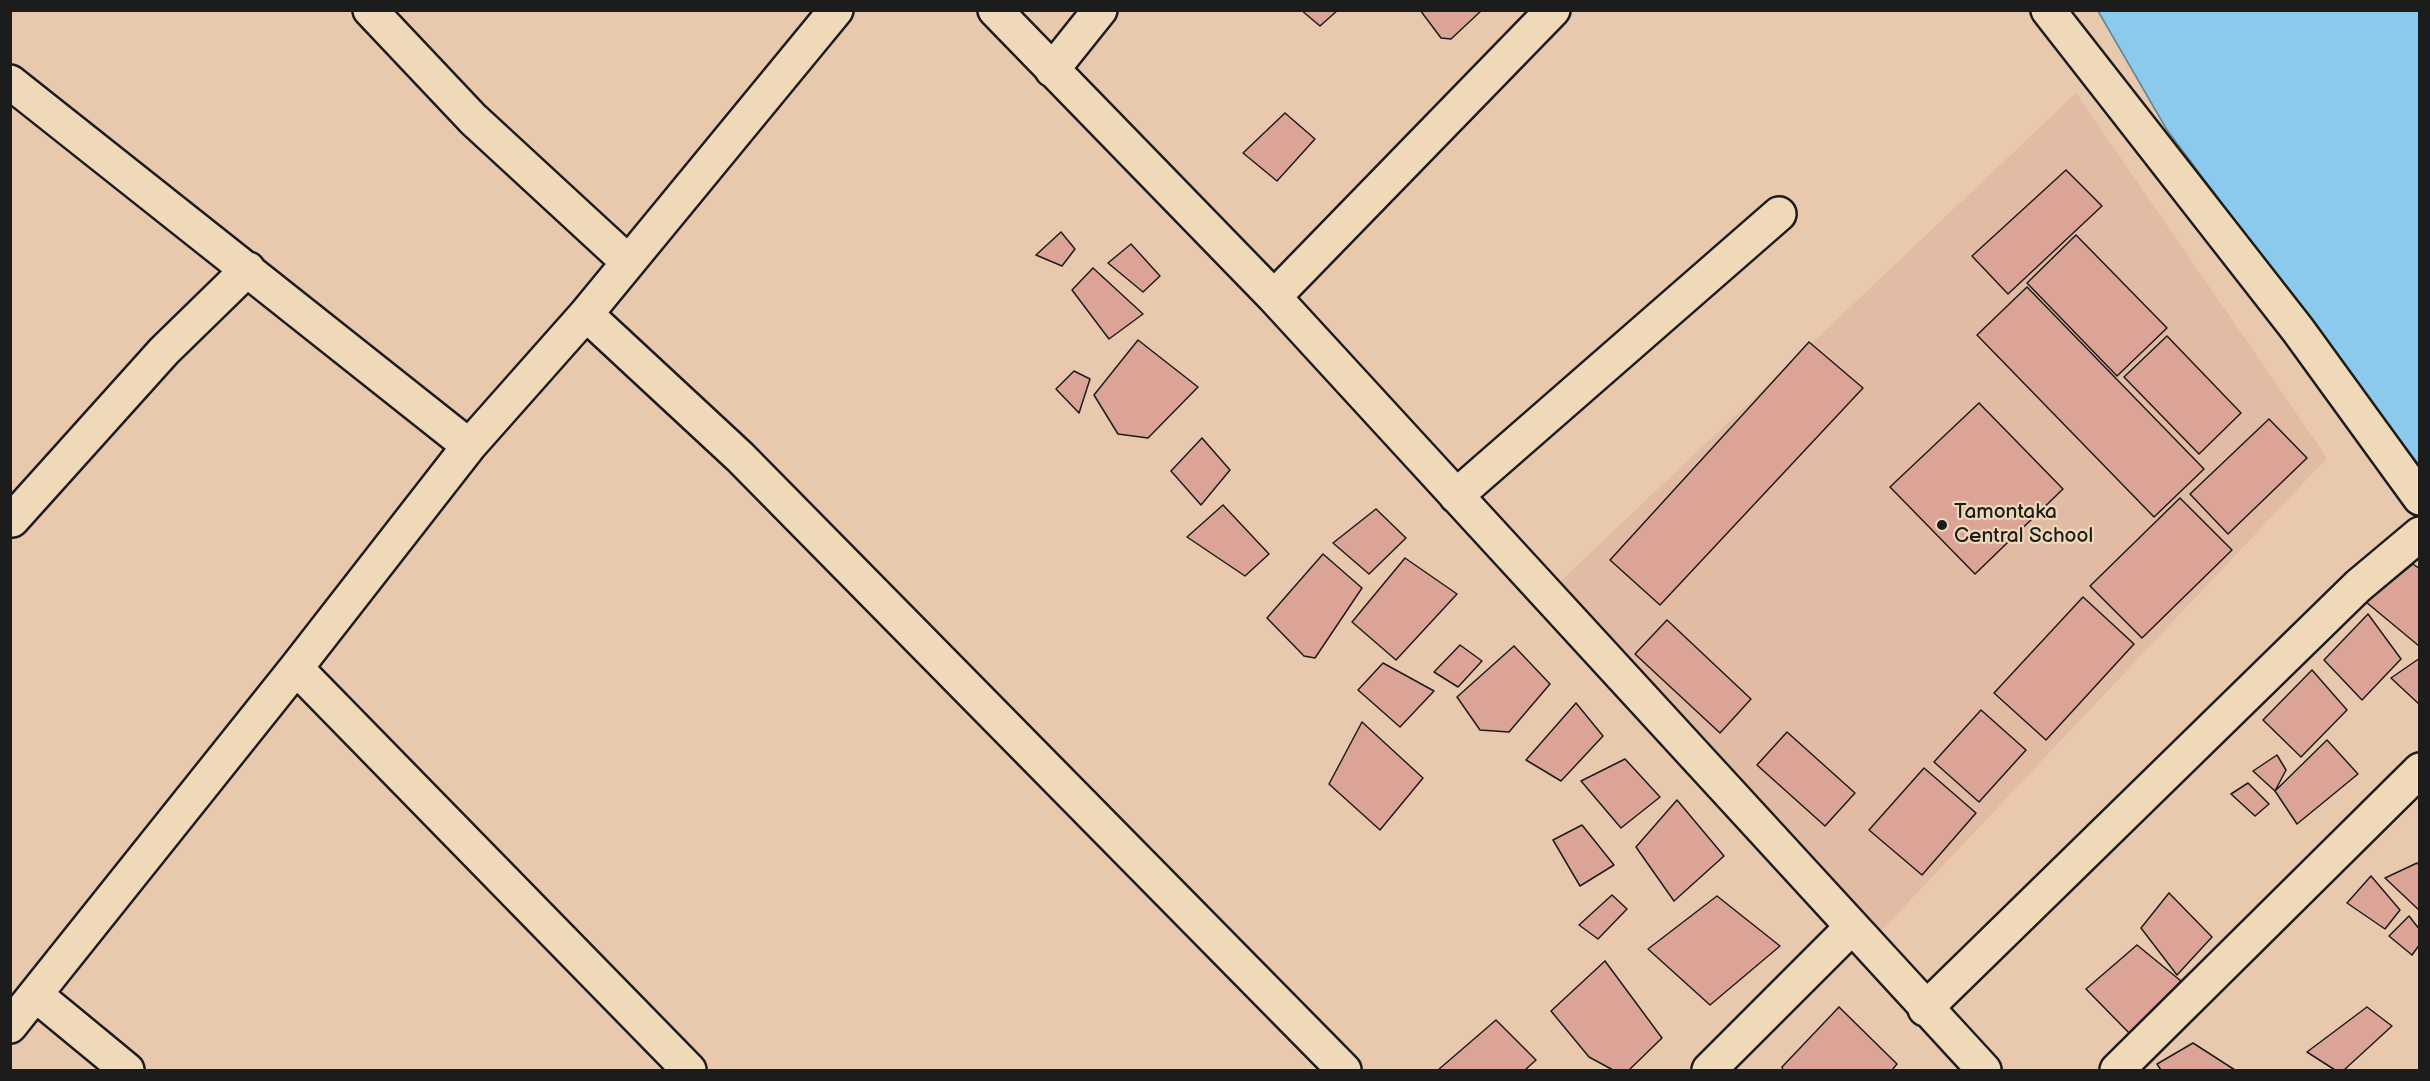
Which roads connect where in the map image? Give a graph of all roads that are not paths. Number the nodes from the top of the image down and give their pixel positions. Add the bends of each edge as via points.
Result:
1 (370, 10) edge
2 (836, 10) edge
3 (995, 10) edge
4 (1100, 10) edge
5 (1553, 10) edge
6 (2048, 10) edge
7 (1052, 70) junction
8 (16, 96) edge
9 (1779, 214) dead end
10 (628, 262) junction
11 (248, 269) junction
12 (1274, 297) junction
13 (586, 314) junction
14 (469, 446) junction
15 (1456, 496) junction
16 (2420, 498) edge
17 (12, 520) dead end
18 (2420, 534) edge
19 (296, 668) junction
20 (2420, 770) edge
21 (1851, 928) junction
22 (36, 995) junction
23 (1925, 1009) junction
24 (10, 1026) edge
25 (127, 1071) edge
26 (689, 1071) edge
27 (1344, 1071) edge
28 (1709, 1071) edge
29 (1984, 1071) edge
30 (2117, 1071) edge

1 - 10 street via 472,119
2 - 10 street
3 - 7 street
4 - 7 street
5 - 12 street
6 - 16 street via 2298,330
7 - 12 street
8 - 11 street
9 - 15 street
10 - 13 street
11 - 14 street
11 - 17 street via 164,351
12 - 15 street
13 - 14 street
13 - 27 street via 740,458
14 - 19 street
15 - 21 street
18 - 23 street via 2358,586
19 - 22 street
19 - 26 street
20 - 30 street
21 - 23 street
21 - 28 street
22 - 24 street
22 - 25 street
23 - 29 street

